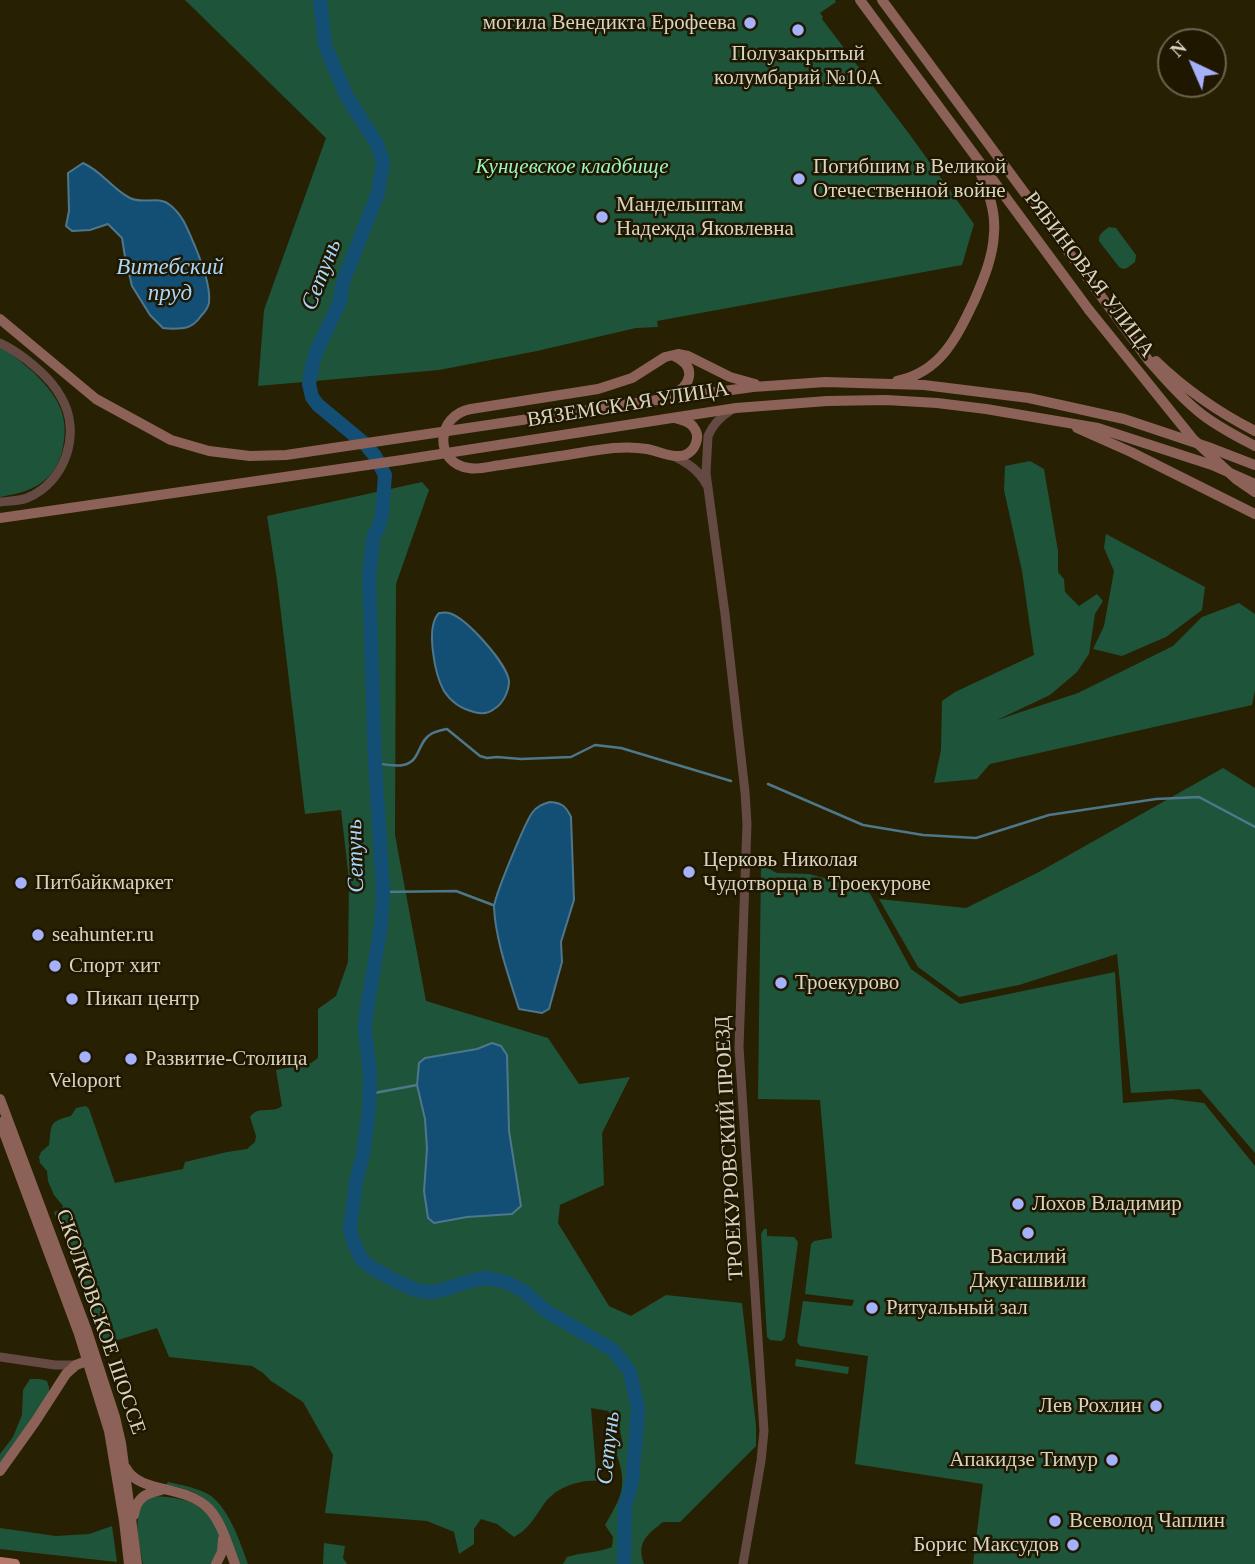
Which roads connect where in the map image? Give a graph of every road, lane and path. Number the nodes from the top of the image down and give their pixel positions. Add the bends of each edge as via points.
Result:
1 (860, 0) edge
2 (882, 0) edge
3 (968, 146) junction
4 (0, 319) edge
5 (1133, 338) junction
6 (0, 343) edge
7 (671, 355) junction
8 (877, 384) junction
9 (768, 386) junction
10 (667, 398) junction
11 (736, 408) junction
12 (670, 417) junction
13 (1057, 420) junction
14 (710, 430) junction
15 (696, 431) junction
16 (1255, 431) edge
17 (700, 445) junction
18 (1255, 446) edge
19 (680, 455) junction
20 (1255, 465) edge
21 (706, 473) junction
22 (1255, 484) edge
23 (708, 490) junction
24 (1255, 492) edge
25 (0, 502) edge
26 (1255, 514) edge
27 (0, 518) edge
28 (0, 1100) edge
29 (0, 1122) edge
30 (0, 1357) edge
31 (92, 1359) junction
32 (76, 1364) junction
33 (125, 1466) junction
34 (0, 1471) edge
35 (163, 1489) junction
36 (133, 1526) junction
37 (223, 1535) junction
38 (129, 1564) edge
39 (137, 1564) edge
40 (216, 1564) edge
41 (235, 1564) edge
42 (743, 1564) edge

1 - 3 main road, РЯБИНОВАЯ УЛИЦА
2 - 5 main road, РЯБИНОВАЯ УЛИЦА
3 - 8 main road via 991,203 995,231 987,272 961,329 939,359 925,371
3 - 24 main road, РЯБИНОВАЯ УЛИЦА, bridge via 1089,310 1193,439
4 - 10 main road, ВЯЗЕМСКАЯ УЛИЦА via 96,399 171,440 250,456 286,455
5 - 16 main road via 1201,400
5 - 18 main road, РЯБИНОВАЯ УЛИЦА via 1176,392 1200,413
6 - 25 street via 53,385 66,406 71,430 67,455 55,477 25,498
7 - 9 main road via 688,356 730,377
7 - 10 main road via 685,365 689,378 681,391
7 - 19 main road, bridge via 632,378 598,389 461,411 452,417 443,441 452,460 476,469 615,448
8 - 9 main road, ВЯЗЕМСКАЯ УЛИЦА
8 - 20 main road, ВЯЗЕМСКАЯ УЛИЦА via 936,386 1082,408
9 - 10 main road, ВЯЗЕМСКАЯ УЛИЦА
11 - 12 main road, ВЯЗЕМСКАЯ УЛИЦА
11 - 13 main road, ВЯЗЕМСКАЯ УЛИЦА via 886,401 937,403
11 - 14 street
12 - 15 main road via 685,421
12 - 27 main road, ВЯЗЕМСКАЯ УЛИЦА
13 - 22 main road, ВЯЗЕМСКАЯ УЛИЦА via 1142,441
13 - 26 main road
14 - 17 street
14 - 21 street, ТРОЕКУРОВСКИЙ ПРОЕЗД
15 - 17 street
15 - 19 main road via 695,446
17 - 19 street
17 - 21 street
19 - 21 street via 698,463
19 - 23 street
21 - 23 street, ТРОЕКУРОВСКИЙ ПРОЕЗД
23 - 42 street, ТРОЕКУРОВСКИЙ ПРОЕЗД via 747,824 739,1047 764,1431
28 - 31 main road, СКОЛКОВСКОЕ ШОССЕ via 82,1319
29 - 31 main road, СКОЛКОВСКОЕ ШОССЕ
30 - 32 street
31 - 32 main road
31 - 33 main road, СКОЛКОВСКОЕ ШОССЕ via 115,1417
31 - 38 main road, СКОЛКОВСКОЕ ШОССЕ via 111,1443
32 - 34 main road
33 - 35 main road via 136,1479
33 - 36 main road, СКОЛКОВСКОЕ ШОССЕ
35 - 36 main road via 138,1501
35 - 37 main road via 197,1499 213,1513
36 - 39 main road, СКОЛКОВСКОЕ ШОССЕ
37 - 40 main road
37 - 41 main road

